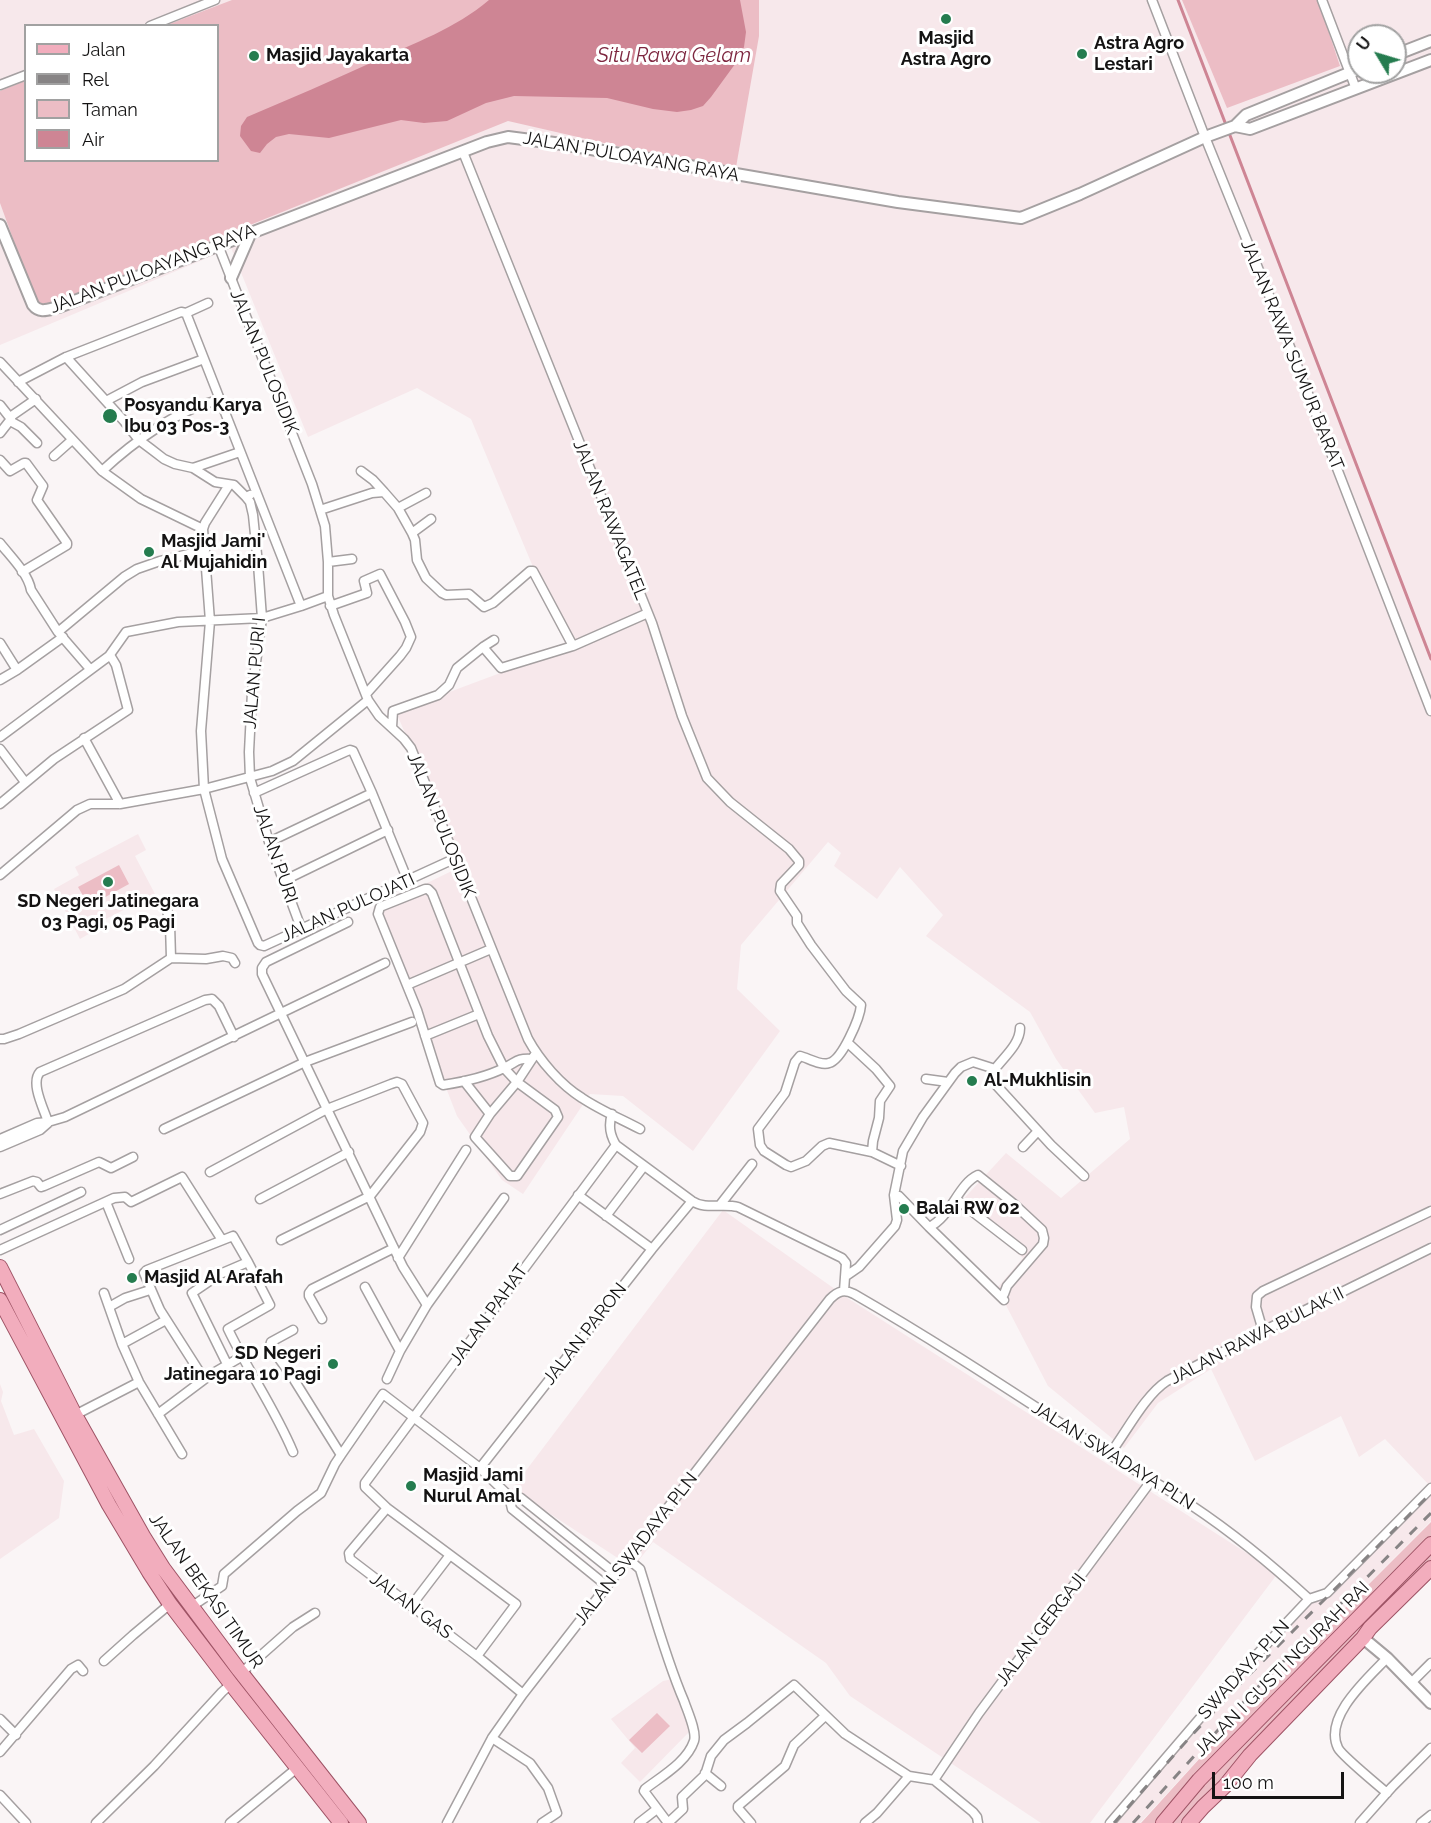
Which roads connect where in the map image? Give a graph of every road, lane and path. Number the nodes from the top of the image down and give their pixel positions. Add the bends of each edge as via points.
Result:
1 (215, 0) edge
2 (1152, 0) edge
3 (1322, 0) edge
4 (155, 24) edge
5 (1431, 42) edge
6 (1407, 51) edge
7 (1347, 55) edge
8 (1431, 60) edge
9 (1347, 74) edge
10 (24, 76) edge
11 (1355, 84) edge
12 (0, 85) edge
13 (1356, 89) junction
14 (1233, 127) junction
15 (1205, 137) junction
16 (463, 152) junction
17 (0, 225) edge
18 (251, 232) junction
19 (218, 245) junction
20 (231, 278) junction
21 (208, 303) dead end
22 (186, 313) junction
23 (66, 357) junction
24 (204, 359) junction
25 (0, 362) edge
26 (18, 382) junction
27 (36, 399) junction
28 (220, 400) junction
29 (106, 401) junction
30 (0, 405) edge
31 (10, 419) junction
32 (0, 432) edge
33 (72, 440) junction
34 (139, 440) junction
35 (37, 443) dead end
36 (240, 452) junction
37 (54, 456) dead end
38 (0, 460) edge
39 (193, 468) junction
40 (102, 471) junction
41 (361, 471) dead end
42 (229, 485) junction
43 (384, 492) junction
44 (256, 493) junction
45 (426, 493) dead end
46 (246, 497) junction
47 (398, 508) junction
48 (320, 510) junction
49 (431, 519) dead end
50 (268, 523) junction
51 (254, 528) junction
52 (203, 529) junction
53 (412, 533) junction
54 (0, 543) edge
55 (205, 550) junction
56 (352, 559) dead end
57 (328, 562) junction
58 (22, 572) junction
59 (328, 596) junction
60 (301, 606) junction
61 (330, 606) junction
62 (648, 613) junction
63 (262, 618) junction
64 (210, 621) junction
65 (60, 634) junction
66 (494, 640) dead end
67 (0, 643) edge
68 (573, 646) junction
69 (483, 647) junction
70 (110, 655) junction
71 (90, 669) junction
72 (17, 670) junction
73 (0, 680) edge
74 (367, 697) junction
75 (1431, 711) edge
76 (392, 727) junction
77 (1, 734) edge
78 (84, 738) junction
79 (0, 749) edge
80 (250, 778) junction
81 (25, 783) junction
82 (204, 789) junction
83 (254, 793) junction
84 (372, 793) junction
85 (0, 804) edge
86 (120, 804) junction
87 (388, 830) junction
88 (269, 842) junction
89 (456, 858) junction
90 (0, 876) edge
91 (283, 881) junction
92 (408, 881) junction
93 (166, 906) dead end
94 (348, 922) dead end
95 (301, 928) junction
96 (491, 950) junction
97 (171, 958) junction
98 (235, 963) dead end
99 (385, 963) dead end
100 (459, 964) junction
101 (407, 985) junction
102 (282, 1014) junction
103 (479, 1014) junction
104 (412, 1022) dead end
105 (1020, 1028) dead end
106 (425, 1036) junction
107 (234, 1037) junction
108 (0, 1039) edge
109 (848, 1043) junction
110 (534, 1056) junction
111 (305, 1062) junction
112 (504, 1068) junction
113 (995, 1069) junction
114 (926, 1079) dead end
115 (464, 1082) junction
116 (517, 1082) junction
117 (948, 1082) junction
118 (327, 1109) junction
119 (490, 1114) junction
120 (612, 1114) junction
121 (48, 1122) junction
122 (164, 1129) dead end
123 (640, 1129) dead end
124 (1038, 1131) junction
125 (0, 1140) edge
126 (616, 1145) junction
127 (0, 1147) edge
128 (1023, 1147) dead end
129 (466, 1149) dead end
130 (349, 1152) junction
131 (872, 1152) junction
132 (133, 1157) dead end
133 (752, 1164) dead end
134 (644, 1166) junction
135 (901, 1166) junction
136 (210, 1173) dead end
137 (1084, 1176) dead end
138 (81, 1192) dead end
139 (0, 1194) edge
140 (578, 1195) junction
141 (894, 1195) junction
142 (370, 1197) junction
143 (504, 1198) dead end
144 (260, 1199) dead end
145 (956, 1199) junction
146 (692, 1201) junction
147 (106, 1202) junction
148 (720, 1205) junction
149 (1431, 1210) edge
150 (606, 1215) junction
151 (929, 1227) junction
152 (0, 1230) edge
153 (222, 1240) junction
154 (281, 1240) dead end
155 (394, 1248) junction
156 (1431, 1248) edge
157 (652, 1249) junction
158 (0, 1250) edge
159 (1022, 1250) dead end
160 (398, 1258) junction
161 (129, 1259) dead end
162 (248, 1262) junction
163 (0, 1267) edge
164 (846, 1276) junction
165 (365, 1287) dead end
166 (150, 1290) junction
167 (844, 1291) junction
168 (104, 1293) dead end
169 (0, 1300) edge
170 (428, 1305) junction
171 (109, 1307) junction
172 (166, 1320) junction
173 (322, 1320) dead end
174 (293, 1330) dead end
175 (1263, 1331) junction
176 (122, 1344) junction
177 (400, 1352) junction
178 (241, 1357) junction
179 (227, 1364) junction
180 (204, 1379) junction
181 (387, 1379) dead end
182 (138, 1382) junction
183 (158, 1414) junction
184 (75, 1415) junction
185 (414, 1417) junction
186 (293, 1452) dead end
187 (182, 1454) dead end
188 (341, 1455) junction
189 (1109, 1455) junction
190 (480, 1468) junction
191 (1151, 1481) junction
192 (1431, 1488) edge
193 (509, 1496) junction
194 (387, 1508) junction
195 (1431, 1544) edge
196 (450, 1555) junction
197 (628, 1559) junction
198 (1430, 1571) edge
199 (616, 1574) junction
200 (607, 1586) junction
201 (1309, 1599) junction
202 (170, 1604) junction
203 (411, 1606) junction
204 (191, 1607) junction
205 (315, 1613) dead end
206 (1363, 1638) junction
207 (1323, 1654) junction
208 (477, 1656) junction
209 (1388, 1658) junction
210 (104, 1662) dead end
211 (1431, 1663) edge
212 (1335, 1667) junction
213 (84, 1671) dead end
214 (242, 1673) junction
215 (1411, 1683) junction
216 (231, 1684) junction
217 (523, 1694) junction
218 (1431, 1703) edge
219 (825, 1716) junction
220 (0, 1719) edge
221 (16, 1735) junction
222 (492, 1738) junction
223 (1431, 1748) edge
224 (0, 1752) edge
225 (297, 1768) junction
226 (705, 1773) junction
227 (909, 1776) junction
228 (934, 1780) junction
229 (721, 1786) dead end
230 (1387, 1793) junction
231 (0, 1795) edge
232 (657, 1809) junction
233 (1431, 1815) edge
234 (26, 1823) edge
235 (96, 1823) edge
236 (230, 1823) edge
237 (341, 1823) edge
238 (359, 1823) edge
239 (447, 1823) edge
240 (542, 1823) edge
241 (639, 1823) edge
242 (668, 1823) edge
243 (751, 1823) edge
244 (866, 1823) edge
245 (978, 1823) edge
246 (1110, 1823) edge
247 (1163, 1823) edge
248 (1189, 1823) edge
249 (1360, 1823) edge
250 (1421, 1823) edge

1 - 4 street
2 - 15 street, JALAN RAWA SUMUR BARAT
3 - 7 street
5 - 6 street
8 - 13 street, JALAN PULOAYANG RAYA
9 - 14 street, JALAN PULOAYANG RAYA via 1245,115
10 - 12 street
11 - 13 street
13 - 14 street, JALAN PULOAYANG RAYA via 1250,129
14 - 15 street, JALAN PULOAYANG RAYA
15 - 16 street, JALAN PULOAYANG RAYA via 1021,218 898,202 523,138 498,139
15 - 75 street, JALAN RAWA SUMUR BARAT
16 - 18 street, JALAN PULOAYANG RAYA
16 - 62 street, JALAN RAWAGATEL
17 - 19 street, JALAN PULOAYANG RAYA via 33,305 43,311
18 - 19 street, JALAN PULOAYANG RAYA
18 - 20 street
19 - 20 street, JALAN PULOSIDIK
20 - 48 street, JALAN PULOSIDIK
21 - 22 street
22 - 23 street
22 - 24 street
23 - 26 street
23 - 29 street
24 - 28 street
24 - 29 street via 142,382
25 - 26 street
26 - 27 street
27 - 31 street
27 - 33 street
28 - 34 street via 176,417
28 - 36 street
29 - 34 street
30 - 31 street
31 - 32 street
31 - 35 street
33 - 37 street
33 - 40 street
34 - 39 street via 164,459
34 - 40 street
36 - 39 street
36 - 44 street
38 - 58 street via 10,471 26,464 44,486 37,500 68,543
39 - 42 street
40 - 52 street via 141,499
41 - 43 street
42 - 46 street
42 - 52 street
43 - 47 street
43 - 48 street
44 - 46 street
44 - 50 street
45 - 47 street
46 - 51 street, JALAN PURI I
47 - 53 street
48 - 57 street, JALAN PULOSIDIK
49 - 53 street
50 - 51 street
50 - 60 street
51 - 63 street, JALAN PURI I
52 - 55 street
53 - 68 street via 421,572 438,591 446,595 469,594 484,607 533,571
54 - 58 street
55 - 64 street
55 - 65 street via 137,569
56 - 57 street
57 - 59 street, JALAN PULOSIDIK
58 - 65 street
59 - 60 street
59 - 61 street, JALAN PULOSIDIK
60 - 63 street
61 - 74 street, JALAN PULOSIDIK
61 - 74 street via 367,593 364,581 380,574 405,622 411,637
62 - 68 street
62 - 109 street, JALAN RAWAGATEL via 707,778 800,863 779,889 811,945 861,1005
63 - 64 street
63 - 80 street, JALAN PURI I via 252,692
64 - 70 street via 131,630
64 - 82 street via 201,732
65 - 71 street
65 - 72 street
66 - 69 street
67 - 72 street
68 - 69 street via 501,668
69 - 76 street via 457,668 449,685 438,695 393,711
70 - 71 street
70 - 78 street via 128,710
71 - 77 street
72 - 73 street
74 - 76 street, JALAN PULOSIDIK
74 - 80 street via 293,761
76 - 89 street, JALAN PULOSIDIK via 411,748
78 - 81 street
78 - 86 street
79 - 81 street
80 - 82 street
80 - 83 street, JALAN PURI
81 - 85 street
82 - 86 street
82 - 95 street, JALAN PULOJATI via 222,859 258,943 264,946
83 - 84 street via 350,750
83 - 88 street, JALAN PURI
84 - 87 street
84 - 88 street
86 - 90 street via 90,804 77,810
87 - 91 street
87 - 92 street
88 - 91 street, JALAN PURI
89 - 92 street, JALAN PULOJATI
89 - 96 street, JALAN PULOSIDIK
91 - 95 street, JALAN PURI
92 - 95 street, JALAN PULOJATI
93 - 97 street
94 - 102 street via 266,962 262,974
96 - 100 street
96 - 110 street, JALAN PULOSIDIK
97 - 98 street via 224,956
97 - 108 street via 115,993
99 - 102 street
100 - 101 street
100 - 101 street via 429,889 380,907 378,914
100 - 103 street
101 - 106 street
102 - 107 street
102 - 111 street
103 - 106 street
103 - 112 street
104 - 111 street
105 - 113 street via 1014,1045
106 - 115 street via 440,1083
107 - 121 street via 65,1118
107 - 121 street via 219,1006 212,999 205,1000 40,1072 36,1083
109 - 131 street via 890,1086 880,1101
109 - 131 street via 831,1063 798,1058 785,1093 758,1129 758,1139 764,1151 791,1167 806,1161 825,1144
110 - 112 street
110 - 116 street
110 - 120 street, JALAN PULOSIDIK via 566,1087
111 - 118 street
111 - 122 street
112 - 115 street
112 - 116 street
113 - 117 street via 970,1063
113 - 124 street via 992,1077 997,1086
114 - 117 street
115 - 119 street
116 - 119 street
116 - 119 street via 555,1110 558,1117 517,1176 510,1176 476,1140
117 - 135 street via 908,1140
118 - 130 street
118 - 136 street
118 - 142 street via 397,1082 405,1088 423,1123
120 - 123 street, JALAN PULOSIDIK
120 - 126 street via 611,1134
121 - 125 street
121 - 127 street via 40,1130
124 - 128 street
124 - 137 street
126 - 134 street
126 - 140 street, JALAN PAHAT
129 - 160 street
130 - 142 street
130 - 144 street
131 - 135 street
132 - 139 street via 111,1168 101,1162 41,1187 33,1181
133 - 148 street
134 - 146 street
134 - 150 street
135 - 141 street
138 - 152 street
140 - 150 street
140 - 185 street, JALAN PAHAT
141 - 151 street
141 - 164 street via 895,1227 859,1268
142 - 154 street
142 - 155 street
143 - 170 street
145 - 151 street via 946,1214
145 - 151 street via 978,1175 1042,1230 1043,1244 1007,1286 1004,1297
145 - 159 street
146 - 148 street
146 - 157 street, JALAN PARON
147 - 153 street via 123,1197 130,1202 182,1177
147 - 158 street
147 - 161 street
148 - 164 street via 738,1207 840,1257 846,1263
149 - 175 street via 1263,1291 1257,1296 1256,1307
150 - 157 street
153 - 162 street via 233,1236
153 - 166 street via 145,1271
155 - 160 street
155 - 173 street via 312,1289 309,1296
156 - 175 street, JALAN RAWA BULAK II
157 - 190 street, JALAN PARON
160 - 170 street
162 - 178 street via 270,1305 228,1328
162 - 179 street via 220,1274 192,1293
163 - 184 main road, JALAN BEKASI TIMUR
164 - 167 street
165 - 177 street
166 - 171 street
166 - 172 street
167 - 189 street, JALAN SWADAYA PLN via 922,1334
167 - 197 street, JALAN SWADAYA PLN via 830,1299
168 - 171 street
169 - 202 main road, JALAN BEKASI TIMUR via 125,1533
170 - 177 street
171 - 176 street
172 - 176 street
172 - 180 street
174 - 188 street via 270,1346
175 - 189 street, JALAN RAWA BULAK II via 1158,1387
176 - 182 street
177 - 181 street
178 - 179 street
178 - 186 street
179 - 180 street
180 - 183 street
182 - 183 street
182 - 184 street
183 - 187 street
184 - 204 main road, JALAN BEKASI TIMUR via 143,1536
185 - 188 street via 383,1394
185 - 190 street
185 - 194 street, JALAN PAHAT via 367,1479 365,1487
188 - 204 street via 321,1493 224,1574 222,1586
189 - 191 street, JALAN SWADAYA PLN
190 - 193 street
191 - 201 street, JALAN SWADAYA PLN via 1221,1526 1280,1571
191 - 228 street, JALAN GERGAJI
192 - 201 street, SWADAYA PLN via 1327,1593
193 - 199 street via 521,1498
193 - 200 street via 512,1509
194 - 196 street
194 - 203 street, JALAN GAS via 349,1556
195 - 207 main road, JALAN I GUSTI NGURAH RAI
196 - 203 street
196 - 208 street via 516,1604
197 - 199 street, JALAN SWADAYA PLN
197 - 232 street via 640,1569 695,1738 684,1757 645,1788
198 - 206 main road, JALAN I GUSTI NGURAH RAI
199 - 200 street, JALAN SWADAYA PLN
200 - 217 street, JALAN SWADAYA PLN
201 - 246 street, SWADAYA PLN via 1230,1683
202 - 210 street
202 - 216 main road, JALAN BEKASI TIMUR
203 - 208 street, JALAN GAS
204 - 214 main road, JALAN BEKASI TIMUR
205 - 214 street
206 - 209 street
206 - 212 main road, JALAN I GUSTI NGURAH RAI
207 - 212 main road
207 - 247 main road, JALAN I GUSTI NGURAH RAI via 1198,1780
208 - 217 street, JALAN GAS
209 - 215 street
209 - 230 street via 1340,1713 1335,1732 1339,1749
211 - 215 street
212 - 248 main road, JALAN I GUSTI NGURAH RAI
213 - 221 street via 78,1665 71,1669
214 - 238 main road, JALAN BEKASI TIMUR
215 - 218 street
216 - 225 main road, JALAN BEKASI TIMUR
216 - 235 street
217 - 222 street, JALAN SWADAYA PLN
219 - 226 street via 792,1685 724,1740 711,1756
219 - 227 street via 845,1734
219 - 243 street via 794,1745 785,1766 738,1806
220 - 221 street
221 - 224 street
222 - 239 street, JALAN SWADAYA PLN
222 - 240 street via 526,1760 548,1788 557,1813
223 - 230 street
225 - 236 street
225 - 237 main road, JALAN BEKASI TIMUR
226 - 229 street
226 - 242 street via 682,1797 683,1808
227 - 228 street
227 - 244 street
228 - 245 street via 973,1812
230 - 249 street
231 - 234 street
232 - 241 street
232 - 242 street
233 - 250 street

